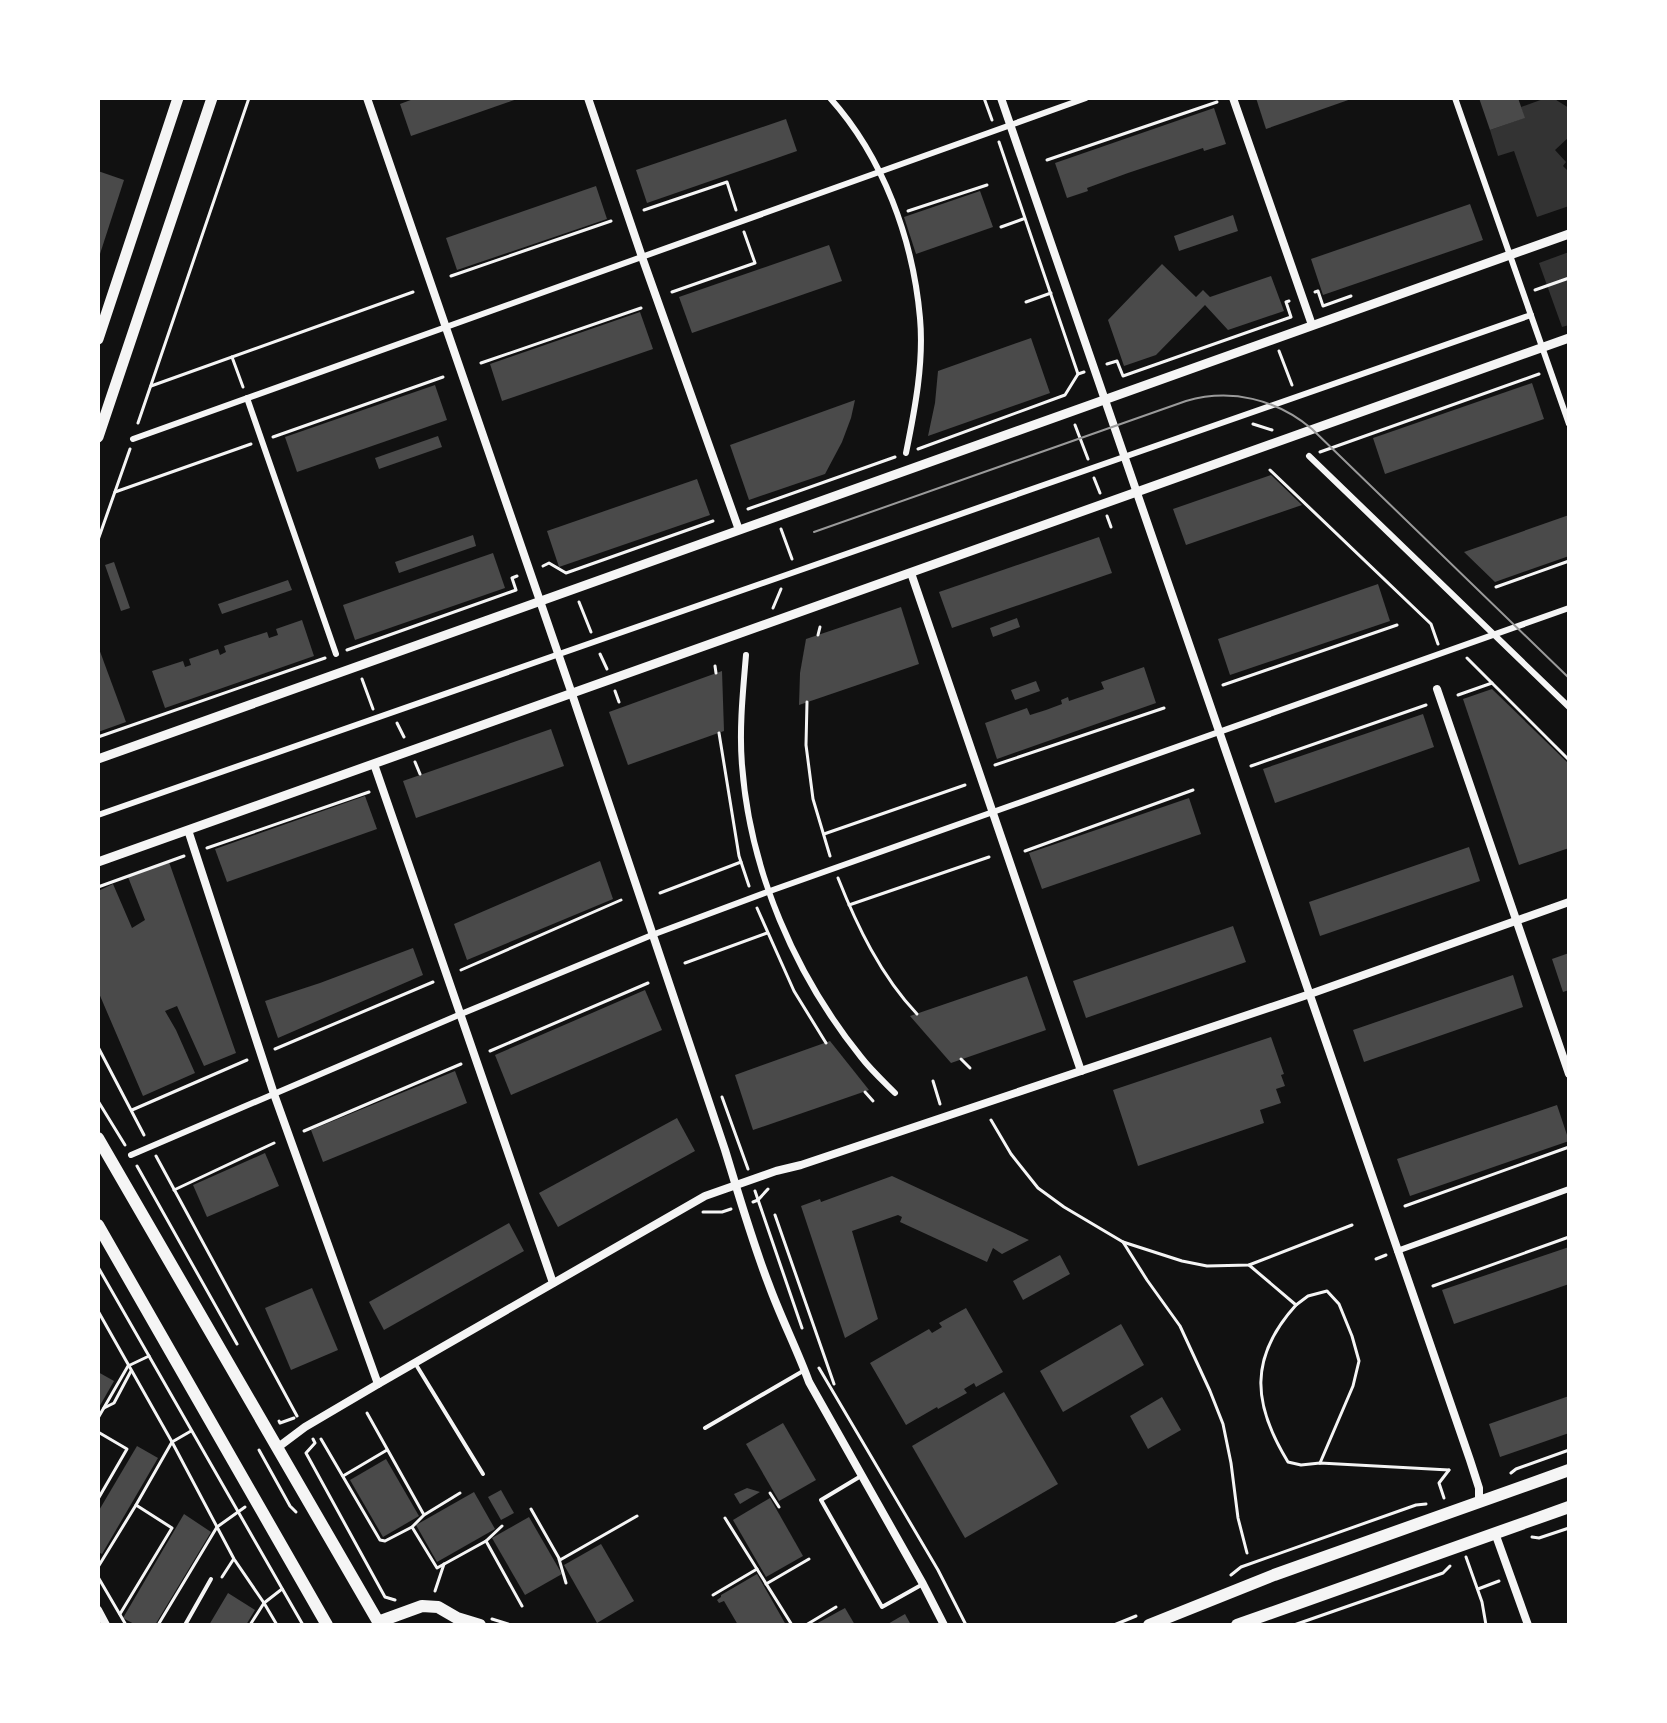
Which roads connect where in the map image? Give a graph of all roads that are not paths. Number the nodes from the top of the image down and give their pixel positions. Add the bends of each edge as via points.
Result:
1 (178, 98) edge
2 (212, 98) edge
3 (367, 98) edge
4 (588, 98) edge
5 (830, 98) edge
6 (1001, 98) edge
7 (1086, 98) edge
8 (1233, 98) edge
9 (1455, 98) edge
10 (1010, 125) junction
11 (878, 172) junction
12 (1569, 234) edge
13 (1509, 256) junction
14 (642, 257) junction
15 (1531, 315) junction
16 (1312, 325) junction
17 (445, 327) junction
18 (1569, 338) edge
19 (98, 339) edge
20 (1543, 348) junction
21 (247, 398) junction
22 (1106, 400) junction
23 (1569, 424) edge
24 (98, 437) edge
25 (133, 439) road end
26 (906, 453) road end
27 (1124, 456) junction
28 (1309, 456) road end
29 (1136, 493) junction
30 (739, 530) junction
31 (911, 573) junction
32 (539, 601) junction
33 (1569, 608) edge
34 (1494, 634) junction
35 (336, 654) road end
36 (558, 654) junction
37 (746, 655) dead end
38 (1437, 689) dead end
39 (572, 694) junction
40 (1569, 707) edge
41 (1219, 732) junction
42 (98, 759) edge
43 (374, 764) junction
44 (993, 812) junction
45 (98, 815) edge
46 (188, 830) junction
47 (98, 862) edge
48 (770, 891) junction
49 (1569, 902) edge
50 (1516, 920) junction
51 (652, 935) junction
52 (1310, 994) junction
53 (461, 1014) junction
54 (1081, 1071) junction
55 (1569, 1074) edge
56 (895, 1093) dead end
57 (274, 1094) junction
58 (98, 1138) edge
59 (131, 1155) road end
60 (735, 1185) junction
61 (1569, 1189) edge
62 (98, 1225) edge
63 (1397, 1251) junction
64 (553, 1283) junction
65 (415, 1363) junction
66 (805, 1370) junction
67 (378, 1384) junction
68 (705, 1428) dead end
69 (277, 1448) junction
70 (1569, 1470) edge
71 (483, 1474) dead end
72 (861, 1476) junction
73 (1479, 1502) junction
74 (1569, 1507) edge
75 (1495, 1533) junction
76 (211, 1579) dead end
77 (923, 1584) junction
78 (98, 1610) edge
79 (379, 1623) edge
80 (106, 1625) edge
81 (185, 1625) edge
82 (327, 1625) edge
83 (480, 1625) edge
84 (944, 1625) edge
85 (1149, 1625) edge
86 (1237, 1625) edge
87 (1528, 1625) edge

1 - 19 main road
2 - 24 main road
3 - 17 street
4 - 14 street
5 - 11 street
6 - 10 street
7 - 10 street
8 - 16 street
9 - 13 street
10 - 11 street
10 - 22 street
11 - 14 street
11 - 26 street via 908,249 920,318
12 - 13 street
13 - 15 street
13 - 16 street
14 - 17 street
14 - 30 street
15 - 20 street
15 - 27 street
16 - 22 street
17 - 21 street
17 - 32 street
18 - 20 street
20 - 23 street
20 - 29 street
21 - 25 street
21 - 35 street
22 - 27 street
22 - 30 street
27 - 29 street
27 - 36 street
28 - 34 street
29 - 31 street
29 - 41 street
30 - 32 street
31 - 39 street
31 - 44 street
32 - 36 street
32 - 42 street
33 - 34 street
34 - 40 street
34 - 41 street
36 - 39 street
36 - 45 street
37 - 48 street via 742,765
38 - 50 street
39 - 43 street
39 - 51 street
41 - 44 street
41 - 52 street
43 - 46 street
43 - 53 street
44 - 48 street
44 - 54 street
46 - 47 street
46 - 57 street
48 - 51 street
48 - 56 street via 810,982 862,1059
49 - 50 street
50 - 52 street
50 - 55 street
51 - 53 street
51 - 60 street
52 - 54 street
52 - 63 street
53 - 57 street
53 - 64 street
54 - 60 street
57 - 59 street
57 - 67 street
58 - 69 main road
60 - 64 street via 705,1196
60 - 66 street
61 - 63 street
62 - 82 main road
63 - 73 street via 1470,1460
64 - 65 street
65 - 67 street
65 - 71 lane
66 - 68 lane
66 - 72 street
67 - 69 street
69 - 79 main road
70 - 73 main road
72 - 77 street
72 - 77 lane via 821,1500 882,1607
73 - 85 main road
74 - 75 main road
75 - 86 main road
75 - 87 street
76 - 81 lane
77 - 84 street
78 - 80 street
79 - 83 main road via 422,1606 438,1607

